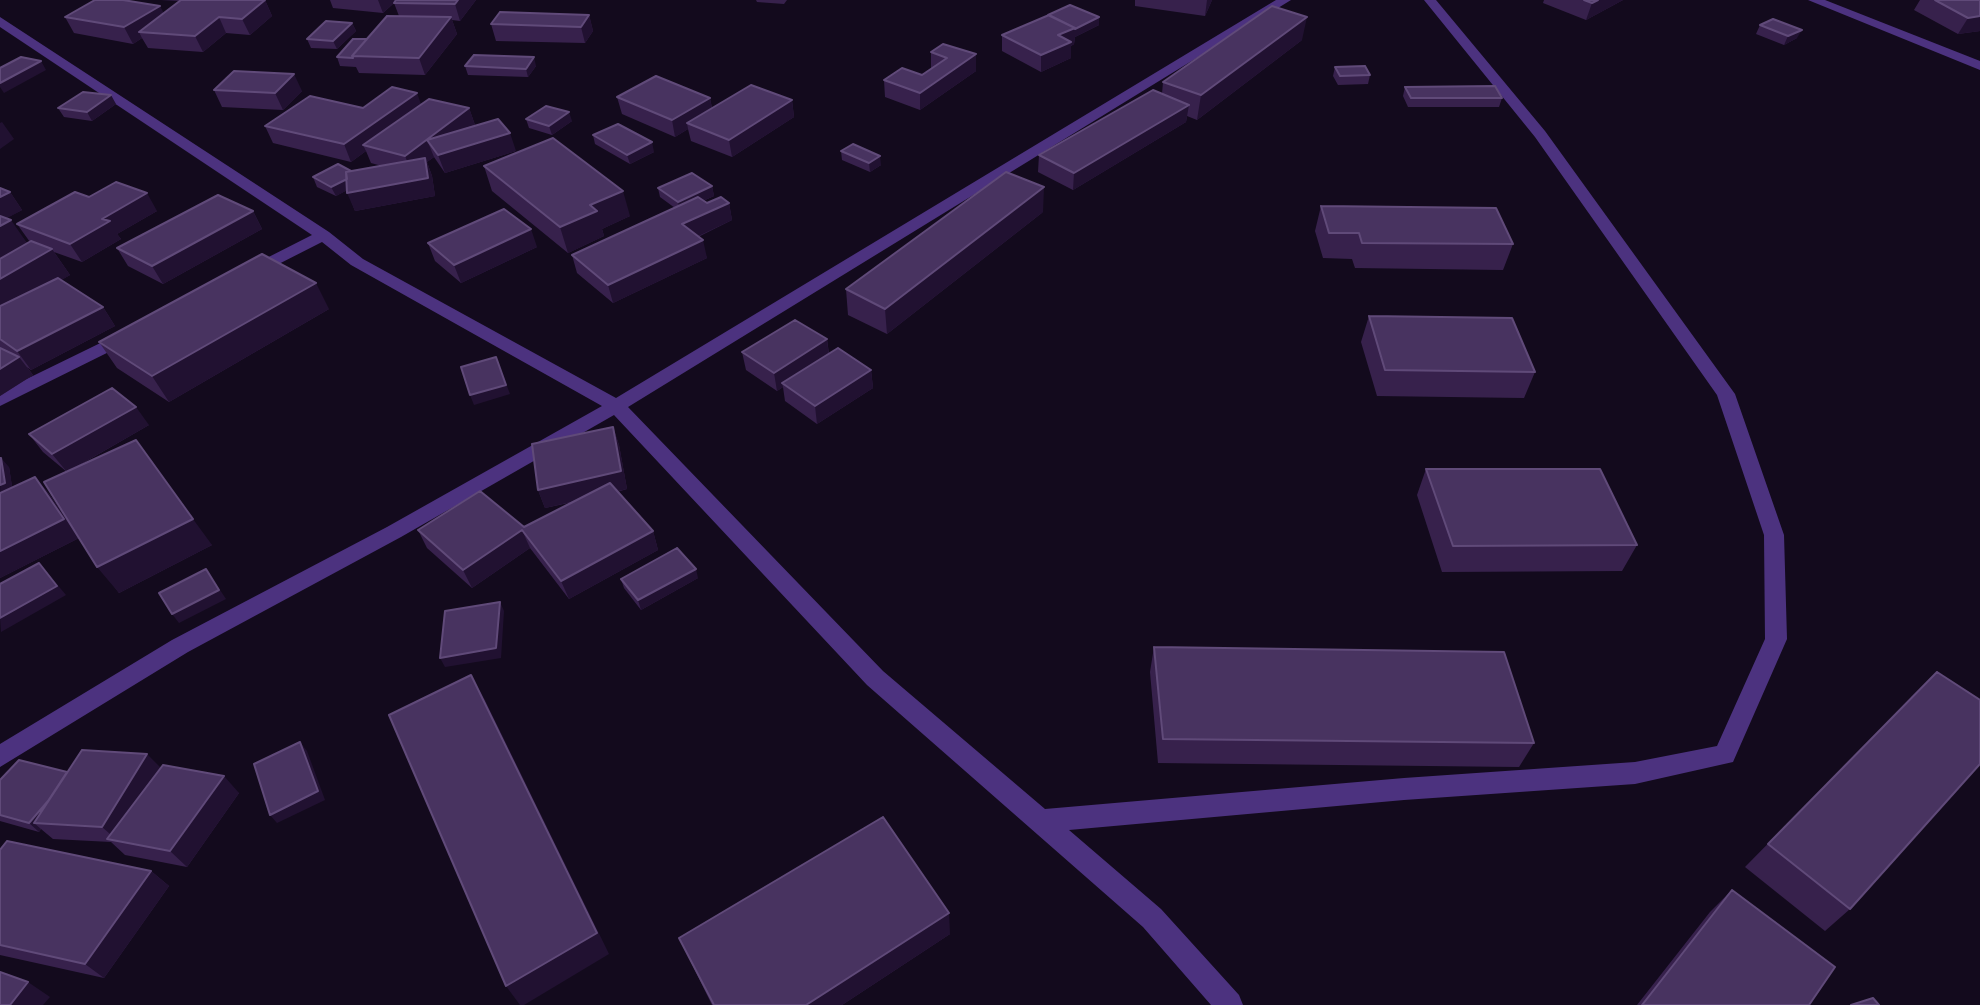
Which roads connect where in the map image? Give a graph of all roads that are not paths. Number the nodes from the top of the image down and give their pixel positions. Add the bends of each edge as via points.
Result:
1 (1285, 0) edge
2 (1430, 0) edge
3 (1814, 0) edge
4 (0, 21) edge
5 (1980, 66) edge
6 (323, 235) junction
7 (240, 278) edge
8 (143, 327) edge
9 (0, 400) edge
10 (616, 406) junction
11 (0, 757) edge
12 (1040, 821) junction
13 (1229, 1005) edge

1 - 10 street
2 - 12 street via 1540,134 1726,394 1774,535 1776,639 1725,755 1635,773
3 - 5 street
4 - 6 street
6 - 7 street
6 - 10 street via 357,262
8 - 9 street
10 - 11 street via 180,646
10 - 12 street via 875,678
12 - 13 street via 1152,918

